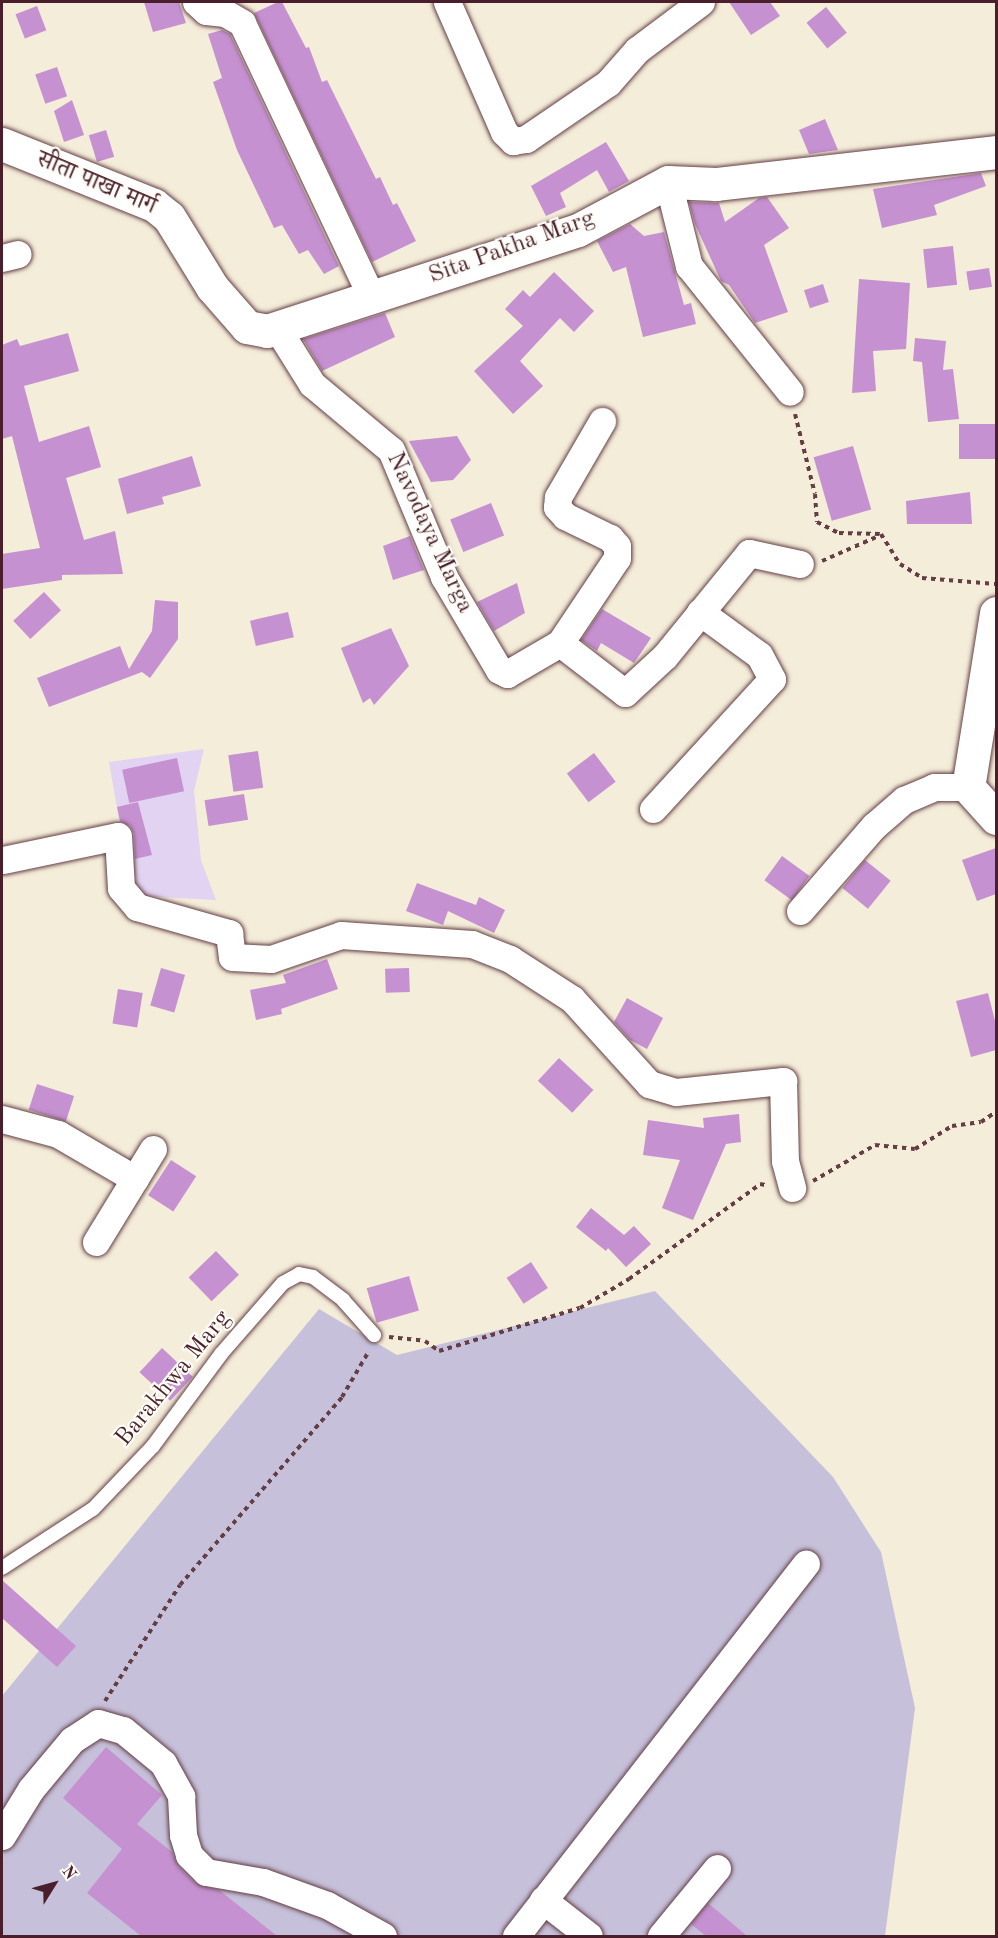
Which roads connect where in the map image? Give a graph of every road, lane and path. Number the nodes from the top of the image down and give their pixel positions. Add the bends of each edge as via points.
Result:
1 (196, 2) edge
2 (447, 2) edge
3 (701, 2) edge
4 (2, 144) edge
5 (996, 152) edge
6 (668, 182) junction
7 (370, 294) junction
8 (277, 328) junction
9 (790, 392) joint
10 (602, 421) dead end
11 (881, 534) junction
12 (800, 564) joint
13 (996, 584) edge
14 (700, 612) junction
15 (996, 613) edge
16 (560, 643) junction
17 (968, 787) junction
18 (653, 809) dead end
19 (996, 818) edge
20 (2, 863) edge
21 (800, 910) dead end
22 (996, 1112) edge
23 (2, 1119) edge
24 (153, 1149) dead end
25 (135, 1179) junction
26 (792, 1188) junction
27 (96, 1242) dead end
28 (374, 1335) junction
29 (806, 1563) dead end
30 (2, 1568) edge
31 (86, 1732) junction
32 (2, 1836) edge
33 (717, 1868) dead end
34 (543, 1900) junction
35 (383, 1936) edge
36 (516, 1936) edge
37 (589, 1936) edge
38 (661, 1936) edge

1 - 7 street via 206,11 225,13 242,23
2 - 3 street via 504,132 513,141 526,140 608,83 637,50
4 - 8 street, सीता पाखा मार्ग via 154,205 169,216 212,287 247,327 267,331
5 - 6 street, Sita Pakha Marg via 728,183
6 - 7 street, Sita Pakha Marg via 578,230 492,260
6 - 9 street via 689,266
7 - 8 street, Sita Pakha Marg
8 - 16 street, Navodaya Marga via 312,384 391,450 444,577 499,670 507,674 516,671
9 - 11 path via 817,522 838,533
10 - 16 street via 558,497 557,507 565,516 610,538 617,546 617,558
11 - 12 path via 826,561
11 - 13 path via 900,564 922,578
12 - 14 street via 749,553
14 - 16 street via 665,656 624,693
14 - 18 street via 759,655 772,679
15 - 17 street
17 - 19 street
17 - 21 street via 934,787 904,800 874,826
20 - 26 street via 118,836 121,888 137,907 229,933 232,957 271,958 341,935 472,944 510,959 572,999 649,1084 676,1092 783,1082 785,1161
22 - 26 path via 981,1122 952,1126 915,1149 875,1145 825,1177
23 - 25 street via 57,1134
24 - 25 street
25 - 27 street
26 - 28 path via 760,1184 629,1279 580,1308 439,1352 425,1341
28 - 30 lane, Barakhwa Marg via 342,1300 313,1277 299,1274 283,1283 221,1354 153,1446 93,1509
28 - 31 path via 363,1365 342,1397 180,1585
29 - 34 street
31 - 32 street via 72,1740 31,1789
31 - 35 street via 99,1723 123,1730 163,1763 181,1796 189,1856 206,1872 274,1886 327,1905
33 - 38 street
34 - 36 street
34 - 37 street

